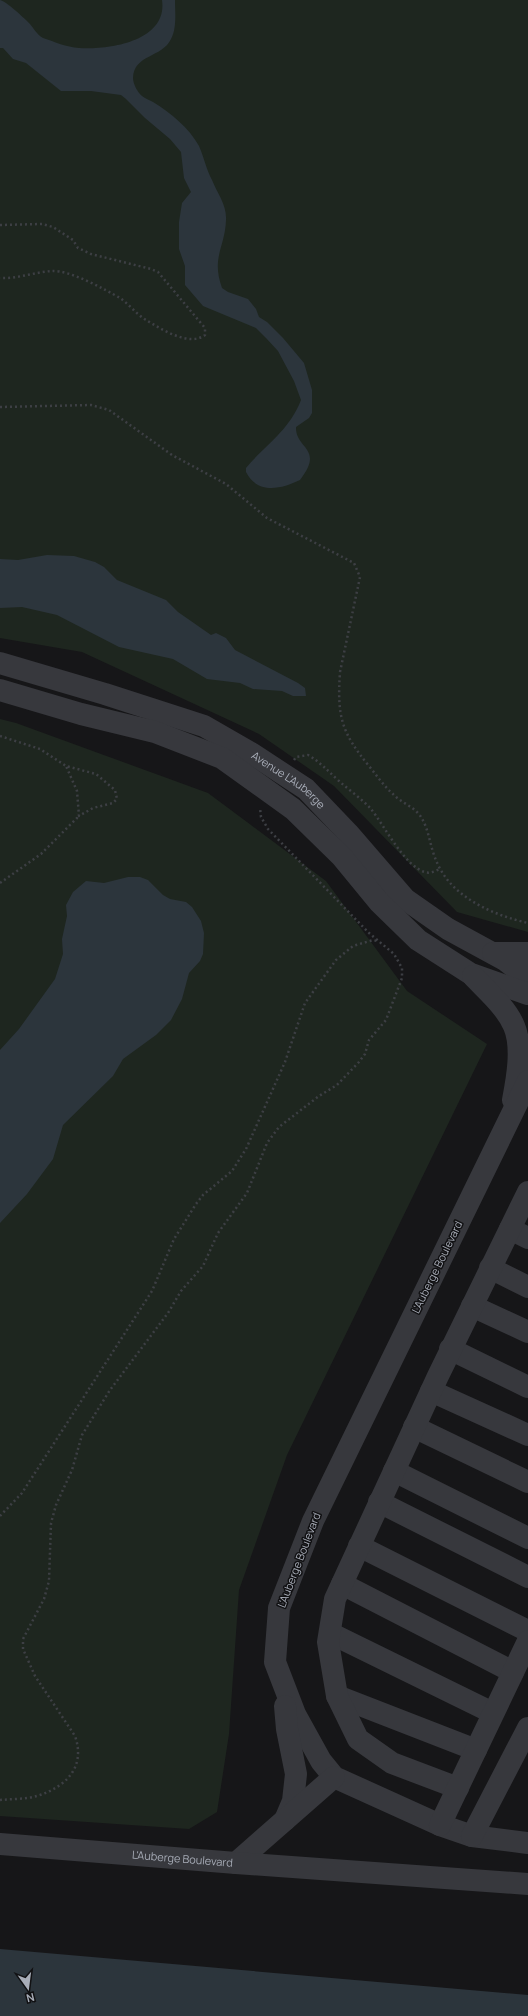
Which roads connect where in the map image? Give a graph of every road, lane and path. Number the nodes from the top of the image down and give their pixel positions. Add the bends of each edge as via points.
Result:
1 (0, 225) edge
2 (0, 278) edge
3 (0, 407) edge
4 (0, 664) edge
5 (0, 690) edge
6 (0, 736) edge
7 (66, 766) junction
8 (283, 774) junction
9 (270, 792) junction
10 (79, 811) junction
11 (440, 869) junction
12 (0, 883) edge
13 (528, 923) edge
14 (378, 941) junction
15 (493, 953) junction
16 (528, 953) edge
17 (471, 974) junction
18 (528, 978) edge
19 (528, 994) edge
20 (528, 1081) edge
21 (528, 1099) edge
22 (510, 1118) junction
23 (528, 1192) edge
24 (519, 1233) edge
25 (490, 1268) junction
26 (528, 1287) edge
27 (472, 1306) junction
28 (528, 1332) edge
29 (450, 1350) junction
30 (528, 1387) edge
31 (431, 1391) junction
32 (414, 1427) junction
33 (528, 1435) edge
34 (394, 1471) junction
35 (528, 1482) edge
36 (379, 1502) junction
37 (0, 1516) edge
38 (528, 1538) edge
39 (359, 1546) junction
40 (528, 1577) edge
41 (342, 1584) junction
42 (528, 1631) edge
43 (330, 1633) junction
44 (528, 1641) edge
45 (513, 1672) junction
46 (283, 1683) junction
47 (337, 1696) junction
48 (493, 1713) junction
49 (528, 1728) edge
50 (476, 1750) junction
51 (334, 1777) junction
52 (458, 1788) junction
53 (0, 1800) edge
54 (285, 1820) junction
55 (440, 1825) junction
56 (472, 1836) junction
57 (528, 1843) edge
58 (0, 1844) edge
59 (236, 1863) junction
60 (528, 1884) edge

1 - 2 path via 42,224 53,227 73,240 78,248 91,254 158,272 205,328 205,334 199,339 178,336 145,320 121,299 60,271
3 - 11 path via 91,405 109,410 172,455 226,484 267,518 354,564 360,577 340,672 342,725 357,752 391,793 421,817
4 - 8 street, Avenue L'Auberge via 204,726
5 - 9 street, Avenue L'Auberge via 155,732 222,758
6 - 7 path via 40,749
7 - 10 path via 77,791
7 - 10 path via 96,774 115,790 117,799 113,803 93,808 78,816
8 - 11 path via 296,756 308,755 322,763 370,808 399,850 413,864 424,872
8 - 15 street, Avenue L'Auberge via 311,794 405,899 448,929
9 - 14 path via 260,805 261,817 268,829
9 - 17 street, Avenue L'Auberge via 292,808 342,857 379,902 418,940
10 - 12 path via 77,818 41,854
11 - 13 path via 462,894 482,907
14 - 37 path via 353,946 336,960 305,1003 285,1062 246,1149 232,1171 196,1204 174,1238 152,1291 22,1493
14 - 53 path via 394,954 402,968 402,978 386,1020 369,1040 365,1054 337,1086 279,1127 267,1143 247,1193 218,1233 203,1266 181,1291 168,1313 110,1390 82,1435 72,1470 51,1523 49,1581 44,1599 23,1639 27,1662 75,1736 78,1759 66,1781 51,1790 37,1796
15 - 16 street
15 - 18 street, Avenue L'Auberge
17 - 19 street, Avenue L'Auberge
17 - 22 street via 500,1004 514,1027 519,1058
20 - 22 street, L'Auberge Boulevard
21 - 22 street
22 - 46 street, L'Auberge Boulevard via 310,1528 279,1608 275,1662
23 - 24 street
24 - 25 street
25 - 26 street
25 - 27 street
27 - 28 street
27 - 29 street
29 - 30 street
29 - 31 street
31 - 32 street
31 - 33 street
32 - 34 street
32 - 35 street
34 - 36 street
34 - 38 street
36 - 39 street
36 - 40 street
39 - 41 street
39 - 42 street
41 - 43 street via 335,1599
41 - 45 street
43 - 47 street via 328,1642
43 - 48 street
44 - 45 street
45 - 48 street
46 - 51 street, L'Auberge Boulevard via 294,1714 321,1762
46 - 54 street via 287,1729 296,1774 293,1801
47 - 50 street
47 - 52 street via 358,1739 392,1763
48 - 50 street
49 - 56 street
50 - 52 street
51 - 54 street, L'Auberge Boulevard
51 - 55 street
52 - 55 street
54 - 59 street, L'Auberge Boulevard
55 - 56 street
56 - 57 street
58 - 59 street, L'Auberge Boulevard
59 - 60 street

